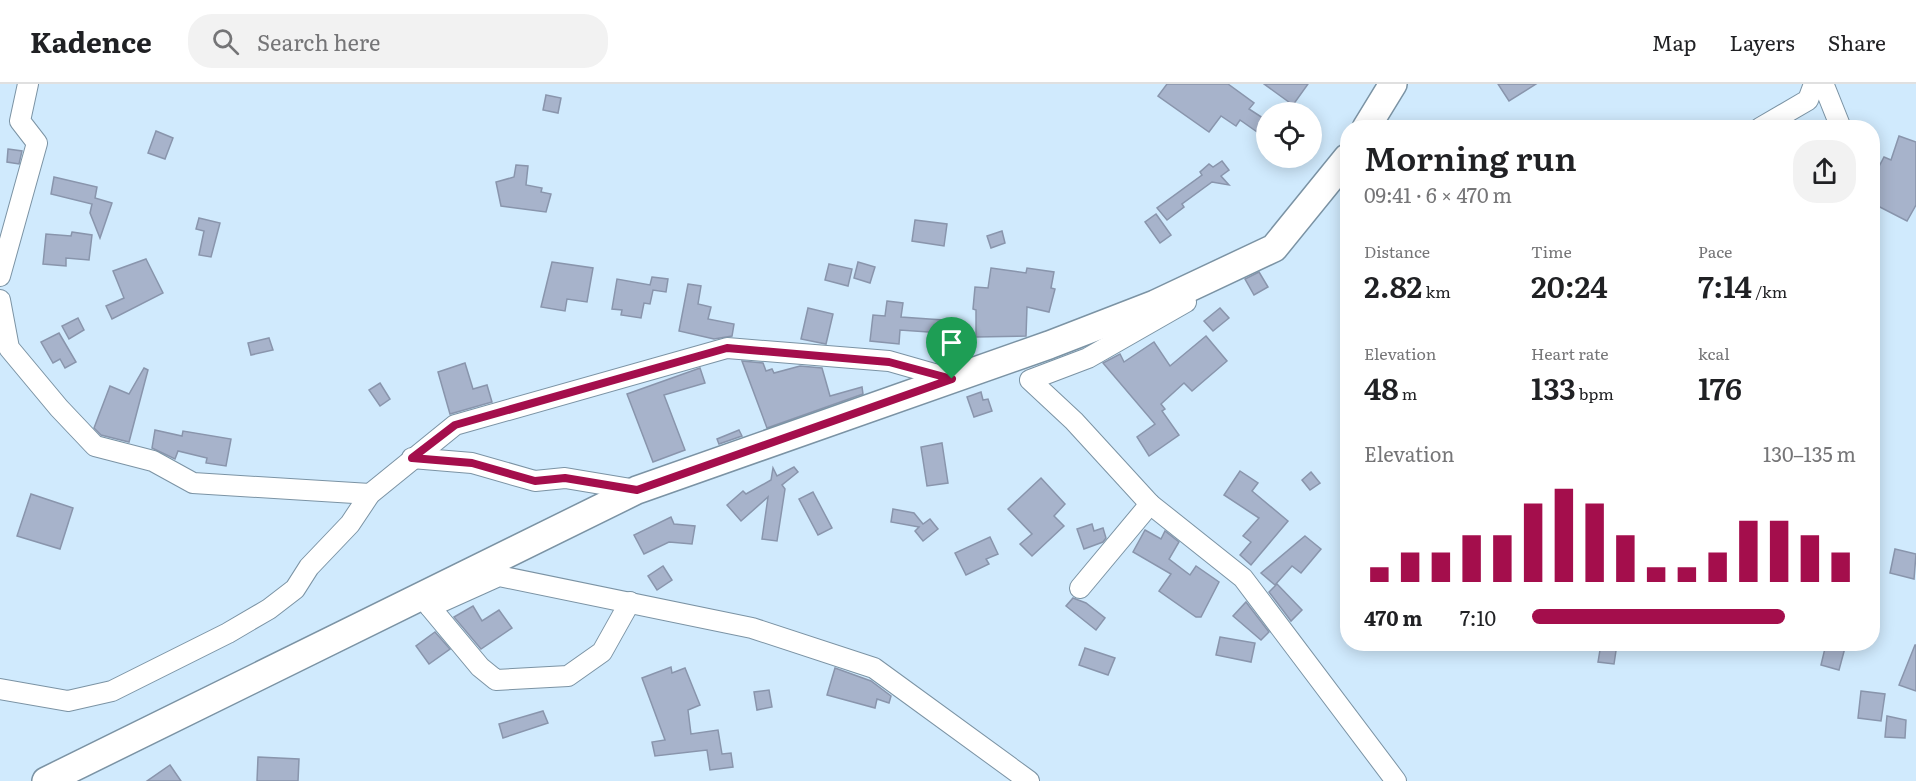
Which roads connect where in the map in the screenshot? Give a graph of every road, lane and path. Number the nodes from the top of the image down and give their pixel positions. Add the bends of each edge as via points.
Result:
1 (28, 84) edge
2 (1814, 84) edge
3 (1821, 84) edge
4 (1394, 89) edge
5 (1372, 120) edge
6 (1774, 120) edge
7 (1838, 120) edge
8 (1340, 167) edge
9 (1237, 265) junction
10 (0, 276) edge
11 (0, 300) edge
12 (952, 379) junction
13 (412, 458) junction
14 (637, 490) junction
15 (370, 494) junction
16 (1150, 504) junction
17 (1080, 588) dead end
18 (425, 601) junction
19 (630, 602) junction
20 (0, 689) edge
21 (46, 781) edge
22 (1029, 781) edge
23 (1396, 781) edge

1 - 10 street via 21,121 37,143
2 - 6 street via 1808,100
3 - 7 street
4 - 5 street
8 - 9 street via 1274,248
9 - 12 street via 1155,304
9 - 16 street via 1208,290 1088,358 1030,380 1074,421
11 - 15 street via 9,348 95,446 153,461 194,483
12 - 13 street via 889,362 727,348 455,425
12 - 14 street
13 - 14 street via 472,463 535,481 565,478
13 - 15 street
14 - 18 street
15 - 20 street via 295,589 228,633 112,691 68,701
16 - 17 street
16 - 23 street via 1243,578
18 - 19 street via 499,576
18 - 19 street via 480,667 496,680 568,676 602,652
18 - 21 street
19 - 22 street via 752,628 874,668

